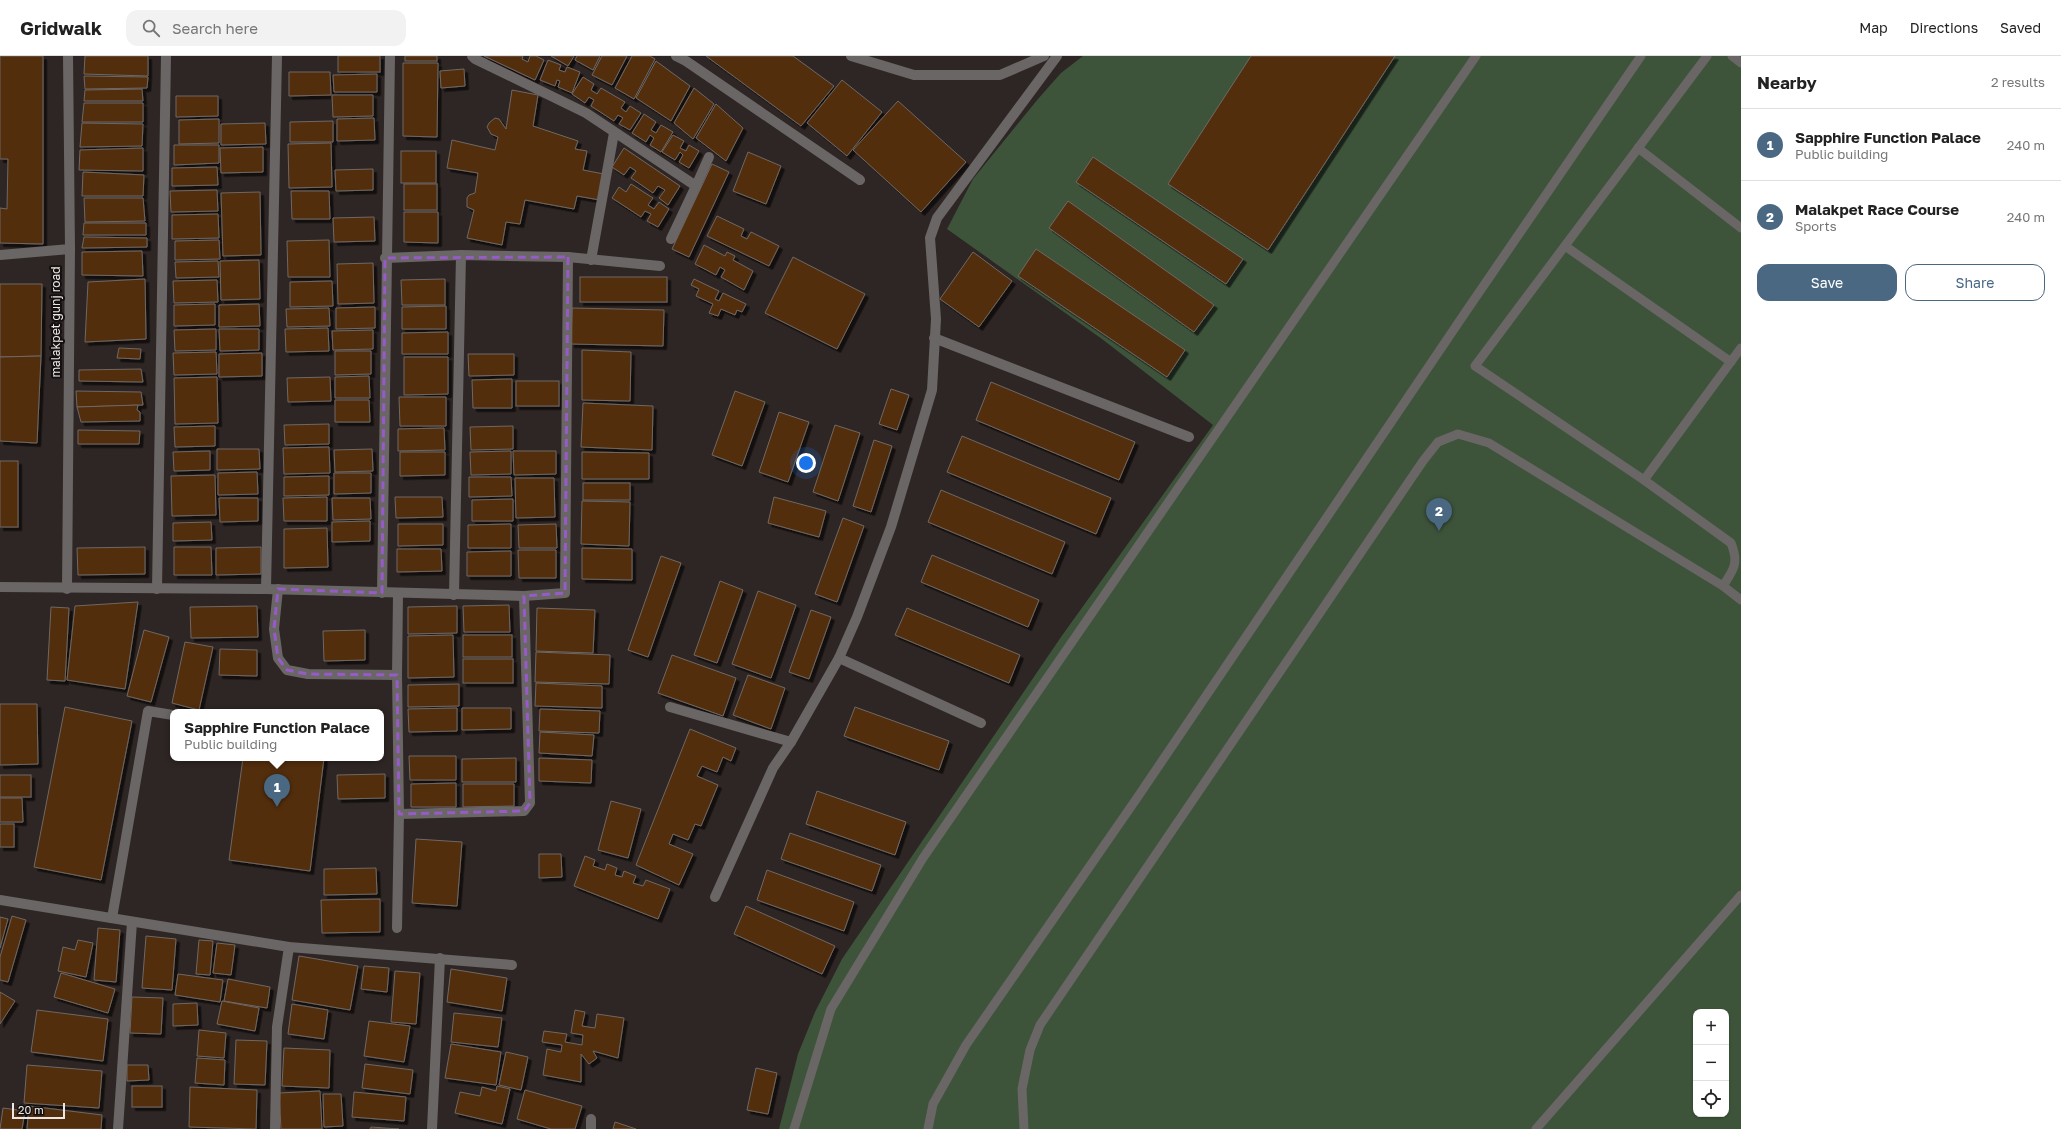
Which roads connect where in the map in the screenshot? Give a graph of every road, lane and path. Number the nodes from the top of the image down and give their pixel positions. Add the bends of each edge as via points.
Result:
1 (68, 56) edge
2 (166, 56) edge
3 (277, 56) edge
4 (390, 56) edge
5 (472, 56) edge
6 (676, 56) edge
7 (850, 56) edge
8 (1044, 56) edge
9 (1057, 56) edge
10 (1476, 56) edge
11 (1641, 56) edge
12 (1707, 56) edge
13 (1732, 56) edge
14 (1741, 63) edge
15 (614, 133) junction
16 (1638, 148) junction
17 (709, 157) dead end
18 (860, 180) dead end
19 (696, 186) junction
20 (1741, 228) edge
21 (671, 239) dead end
22 (1565, 246) junction
23 (70, 249) junction
24 (0, 255) edge
25 (460, 255) junction
26 (568, 257) junction
27 (386, 258) junction
28 (591, 260) junction
29 (660, 266) dead end
30 (934, 338) junction
31 (1741, 348) edge
32 (1731, 362) junction
33 (1189, 436) dead end
34 (1644, 480) junction
35 (1723, 586) junction
36 (0, 587) edge
37 (67, 589) junction
38 (157, 589) junction
39 (266, 589) junction
40 (278, 589) junction
41 (382, 593) junction
42 (398, 594) junction
43 (454, 595) junction
44 (524, 596) junction
45 (1741, 600) edge
46 (839, 658) junction
47 (397, 675) junction
48 (670, 707) dead end
49 (170, 715) edge
50 (981, 723) dead end
51 (790, 742) junction
52 (399, 814) junction
53 (1741, 895) edge
54 (716, 897) dead end
55 (0, 900) edge
56 (112, 918) junction
57 (132, 922) junction
58 (397, 928) dead end
59 (289, 947) junction
60 (440, 958) junction
61 (512, 965) dead end
62 (118, 1129) edge
63 (275, 1129) edge
64 (432, 1129) edge
65 (794, 1129) edge
66 (928, 1129) edge
67 (1024, 1129) edge
68 (1536, 1129) edge

1 - 23 street, malakpet gunj road
2 - 38 street
3 - 39 street
4 - 27 street
5 - 15 street via 496,71 586,113
6 - 18 street
7 - 8 street via 914,75 1000,75
9 - 30 street via 937,218 930,238 936,319
10 - 65 lane via 923,858 831,1009
11 - 66 lane via 1473,300 1138,798 966,1045 933,1104
12 - 16 lane
13 - 14 lane
15 - 19 street
15 - 28 street
16 - 20 lane
16 - 22 lane
17 - 19 street
19 - 21 street
22 - 32 lane
22 - 34 lane via 1475,366
23 - 24 street
23 - 37 street, malakpet gunj road
25 - 26 street
25 - 27 street
25 - 43 street
26 - 28 street
26 - 44 street via 566,593
27 - 41 street
28 - 29 street
30 - 33 street
30 - 46 street via 932,390 890,527
31 - 32 lane
32 - 34 lane
34 - 35 lane via 1731,544 1736,557 1732,572
35 - 45 lane
35 - 67 lane via 1489,443 1458,434 1438,442 1040,1025 1030,1050 1022,1088
36 - 37 street
37 - 38 street
38 - 39 street
39 - 40 street
40 - 41 street
40 - 47 street via 274,629 278,658 287,670 308,674
41 - 42 street
42 - 43 street
42 - 47 street
43 - 44 street
44 - 52 street via 530,803 524,811
46 - 50 street
46 - 51 street
47 - 52 street
48 - 51 street
49 - 56 street via 148,711
51 - 54 street via 773,768
52 - 58 street
53 - 68 lane
55 - 56 street
56 - 57 street
57 - 59 street
57 - 62 street
59 - 60 street
59 - 63 street via 277,1027
60 - 61 street
60 - 64 street

